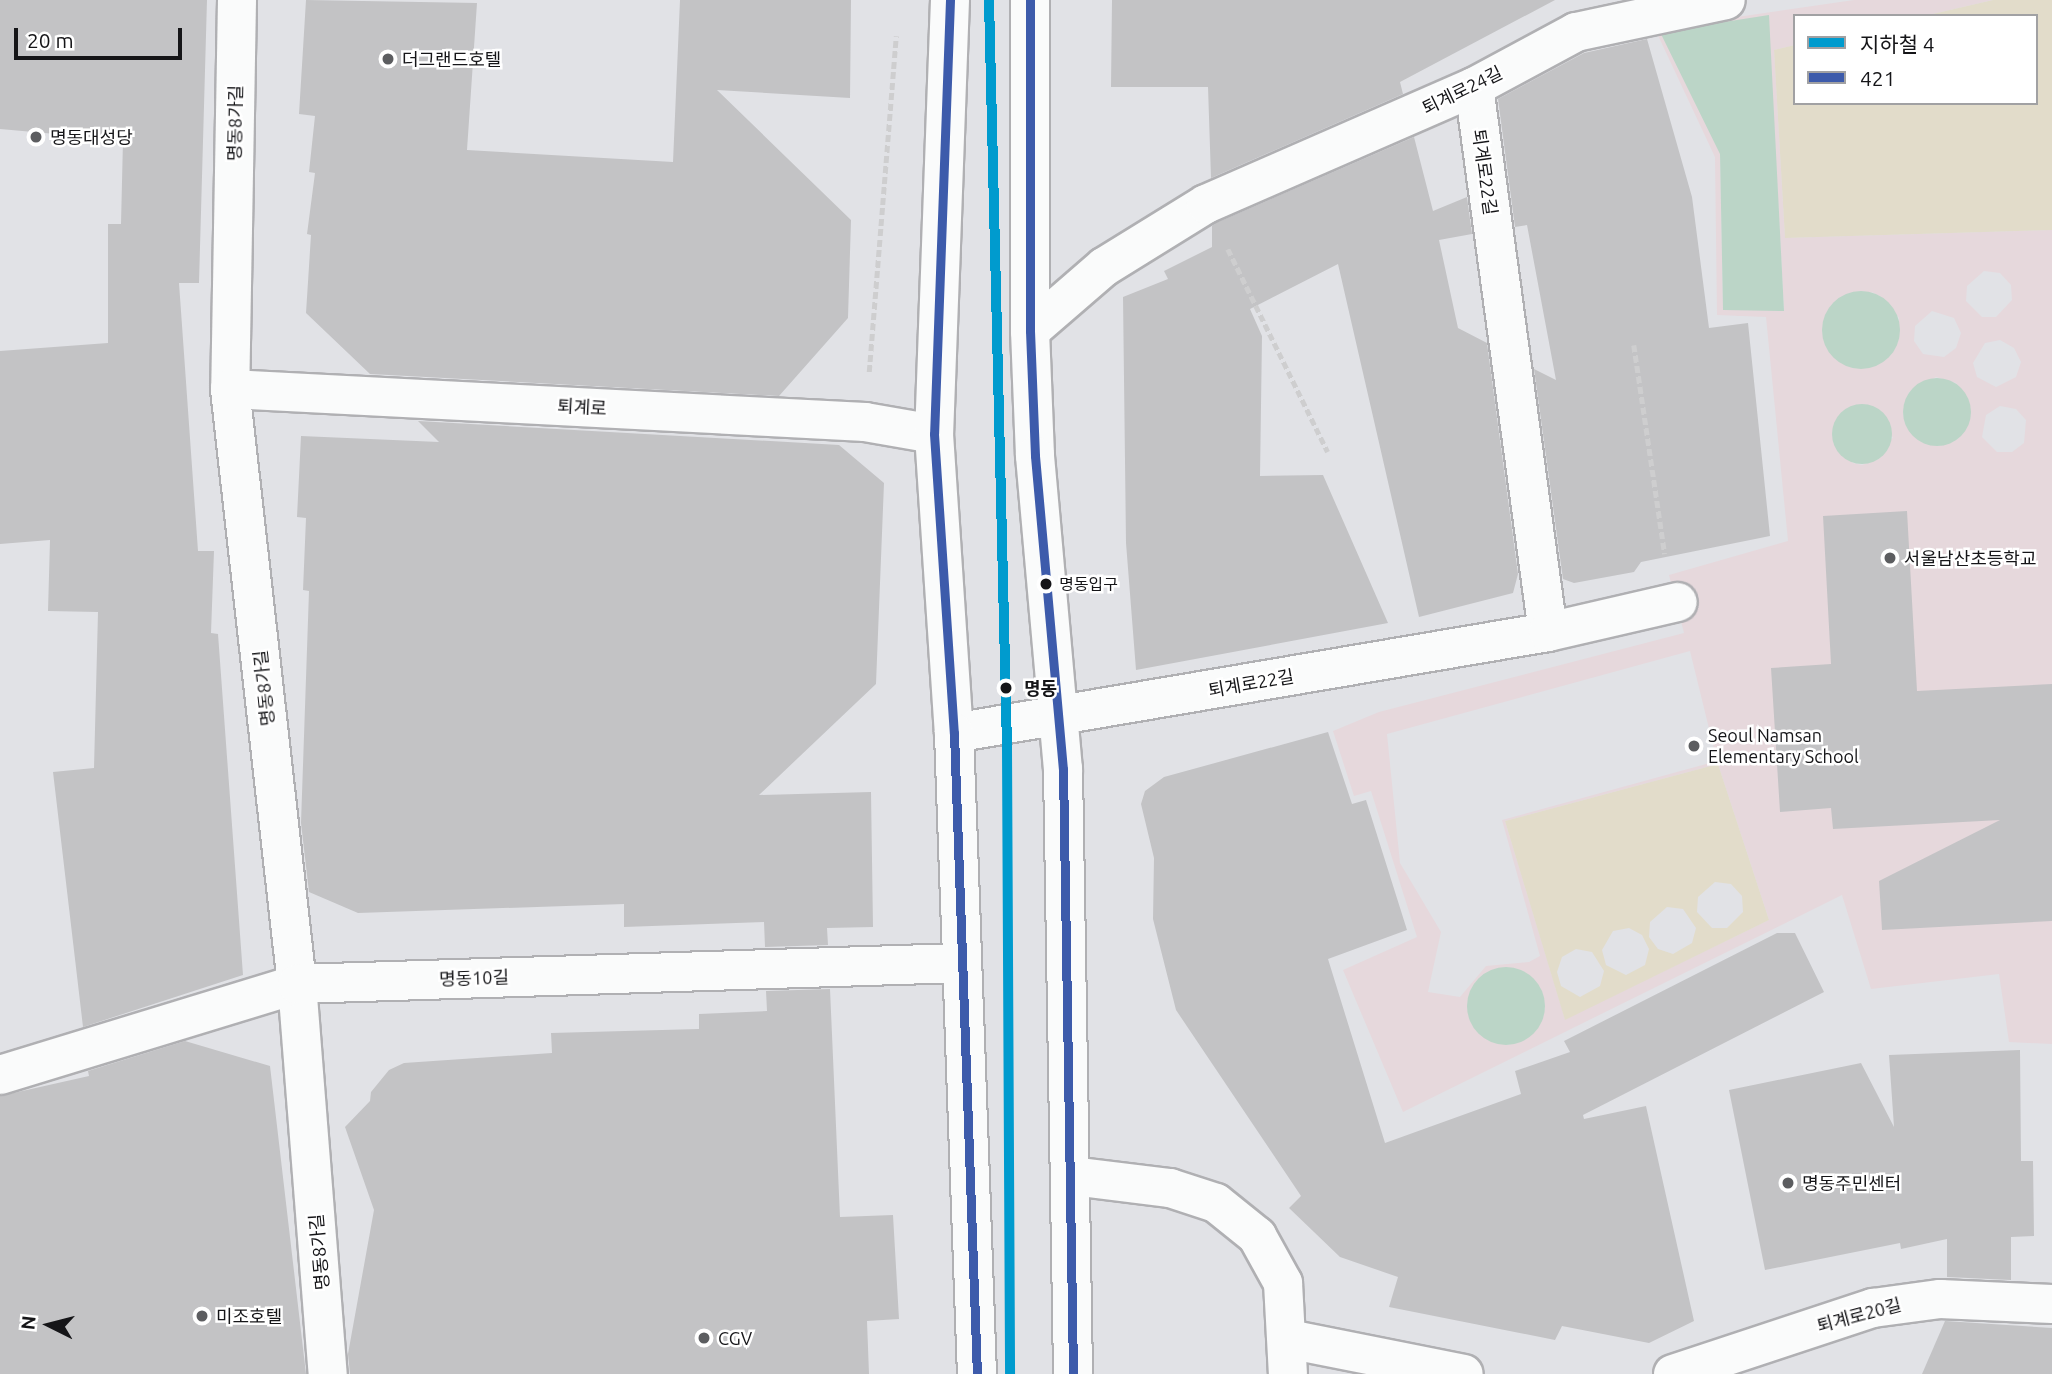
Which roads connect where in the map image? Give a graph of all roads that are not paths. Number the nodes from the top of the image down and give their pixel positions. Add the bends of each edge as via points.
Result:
1 (237, 0) edge
2 (950, 0) edge
3 (1030, 0) edge
4 (1726, 0) edge
5 (1572, 16) edge
6 (1474, 87) junction
7 (1030, 331) junction
8 (230, 389) junction
9 (934, 435) junction
10 (1678, 602) road end
11 (1548, 632) junction
12 (1058, 716) junction
13 (954, 733) junction
14 (962, 963) junction
15 (297, 984) junction
16 (0, 1075) edge
17 (1072, 1176) junction
18 (2052, 1304) edge
19 (1288, 1357) edge
20 (328, 1374) edge
21 (977, 1374) edge
22 (1073, 1374) edge
23 (1464, 1374) edge
24 (1673, 1374) edge

1 - 8 street, 명동8가길
2 - 9 street
3 - 7 street
4 - 5 street, 퇴계로24길
5 - 6 street, 퇴계로24길
6 - 7 street, 퇴계로24길 via 1206,205 1104,267
6 - 11 street, 퇴계로22길
7 - 12 street via 1035,456
8 - 9 street, 퇴계로 via 865,422
8 - 15 street, 명동8가길
9 - 13 street
10 - 11 street, 퇴계로22길
11 - 12 street, 퇴계로22길
12 - 13 street, 퇴계로22길
12 - 17 street
13 - 14 street
14 - 15 street, 명동10길
14 - 21 street
15 - 16 street, 명동10길
15 - 20 street, 명동8가길
17 - 19 street via 1170,1188 1216,1203 1256,1236 1283,1283
17 - 22 street
18 - 24 street, 퇴계로20길 via 1940,1299 1892,1304
19 - 23 street

